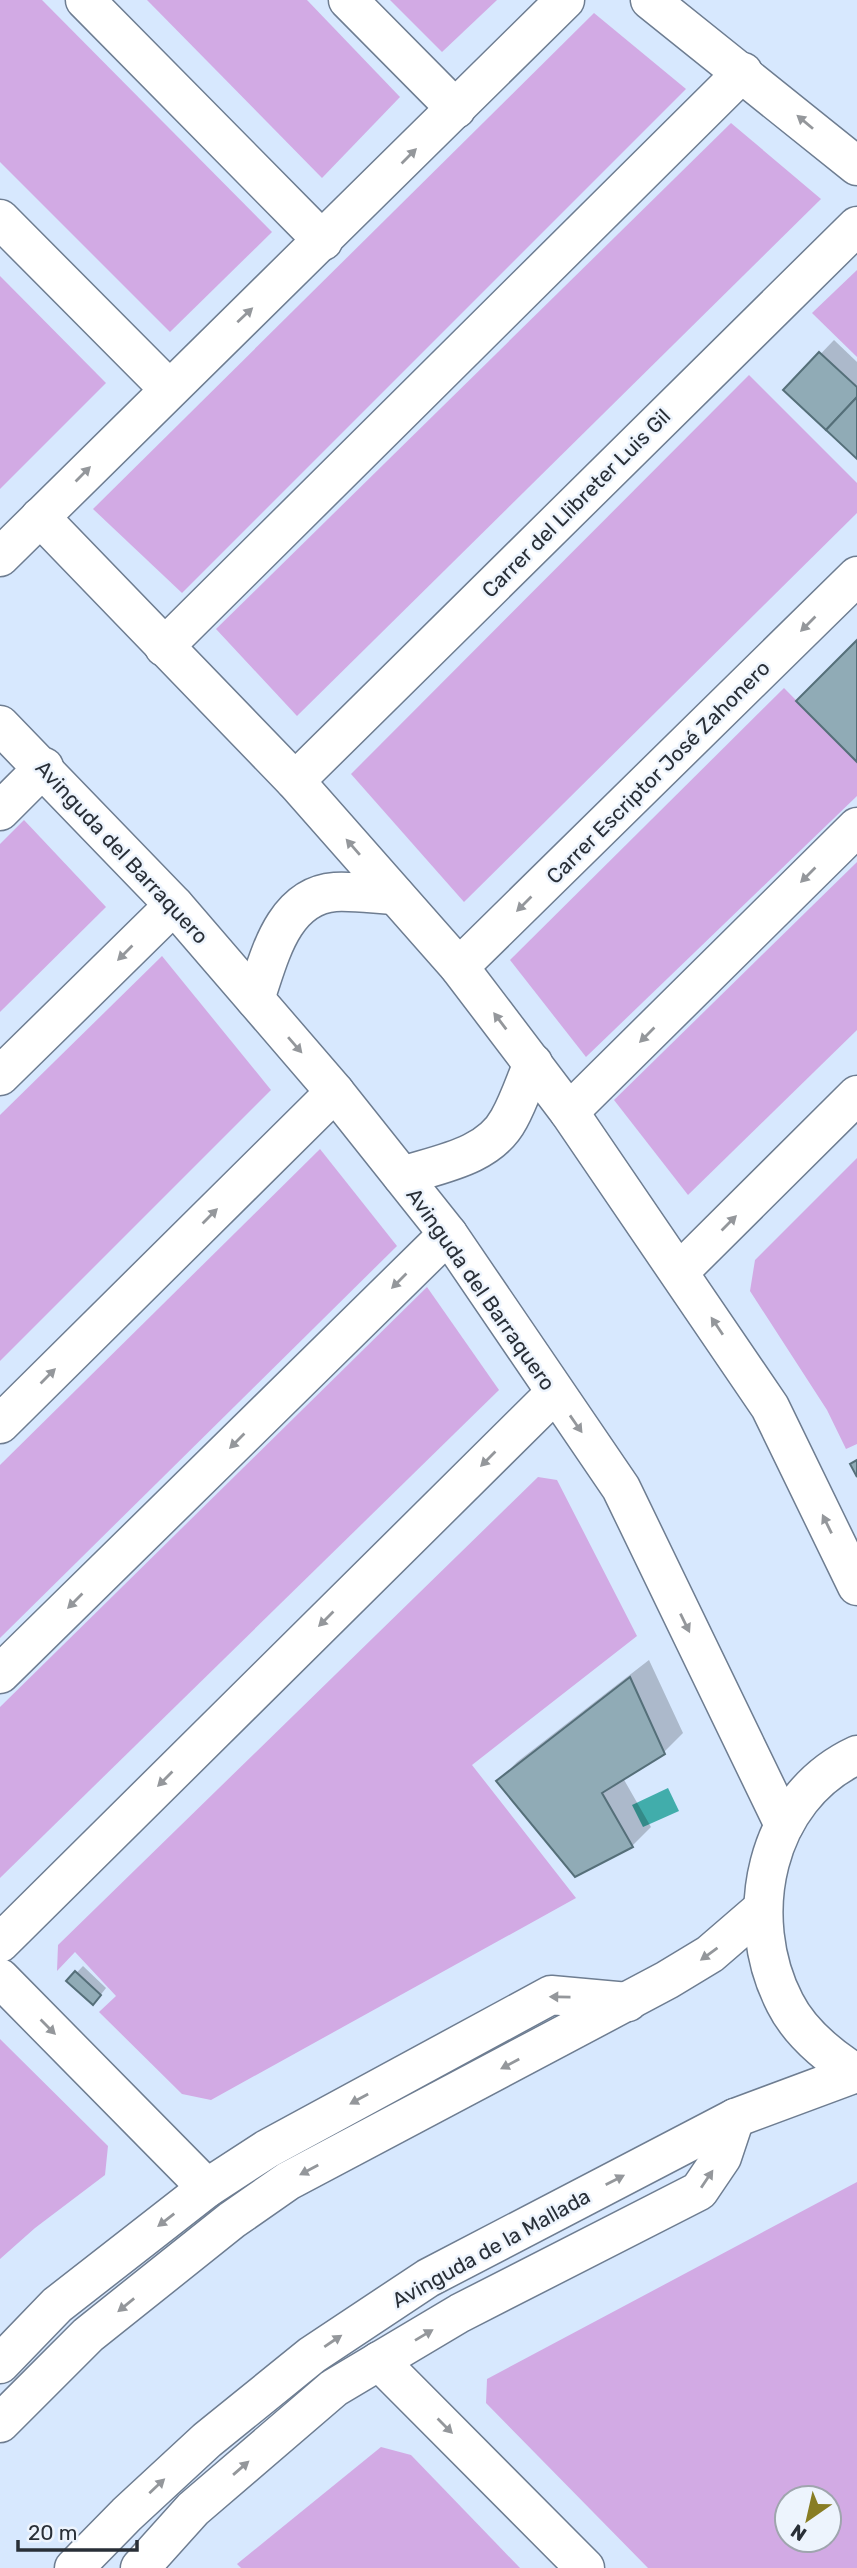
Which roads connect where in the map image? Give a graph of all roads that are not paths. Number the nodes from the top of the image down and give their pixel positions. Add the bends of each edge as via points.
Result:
1 (85, 0) edge
2 (348, 0) edge
3 (565, 0) edge
4 (650, 0) edge
5 (743, 72) junction
6 (456, 109) junction
7 (857, 166) edge
8 (0, 219) edge
9 (857, 226) edge
10 (323, 241) junction
11 (168, 388) junction
12 (40, 517) junction
13 (0, 557) edge
14 (857, 576) edge
15 (164, 647) junction
16 (0, 724) edge
17 (44, 768) junction
18 (295, 780) junction
19 (0, 811) edge
20 (857, 827) edge
21 (395, 895) junction
22 (174, 905) junction
23 (459, 967) junction
24 (255, 999) junction
25 (533, 1063) junction
26 (0, 1076) edge
27 (335, 1092) junction
28 (857, 1095) edge
29 (569, 1112) junction
30 (402, 1176) junction
31 (448, 1234) junction
32 (680, 1271) junction
33 (554, 1394) junction
34 (0, 1424) edge
35 (857, 1586) edge
36 (0, 1674) edge
37 (857, 1755) edge
38 (784, 1825) junction
39 (761, 1910) junction
40 (0, 1942) edge
41 (0, 1978) edge
42 (628, 2002) junction
43 (856, 2074) edge
44 (735, 2118) junction
45 (207, 2188) junction
46 (379, 2361) junction
47 (0, 2364) edge
48 (0, 2423) edge
49 (127, 2514) junction
50 (151, 2557) edge
51 (74, 2568) edge
52 (585, 2568) edge

1 - 10 street
2 - 6 street
3 - 6 street
4 - 5 street
7 -> 5 street
5 - 15 street
10 -> 6 street
8 - 11 street
9 - 18 street, Carrer del Llibreter Luis Gil
11 -> 10 street
12 -> 11 street
12 - 13 street
12 - 15 street
14 -> 23 street, Carrer Escriptor José Zahonero
15 - 18 street
16 - 17 street, Avinguda del Barraquero
17 - 19 street
17 - 22 street, Avinguda del Barraquero
21 -> 18 street
20 -> 29 street
21 - 23 street
21 - 24 street via 332,892 303,904 287,918
22 - 24 street, Avinguda del Barraquero
22 -> 26 street
25 -> 23 street
24 -> 27 street, Avinguda del Barraquero
25 - 29 street
25 - 30 street via 509,1121 493,1140 477,1151
27 - 30 street, Avinguda del Barraquero
34 -> 27 street
32 -> 28 street
29 - 32 street
30 - 31 street, Avinguda del Barraquero
31 - 33 street, Avinguda del Barraquero
31 -> 36 street
35 -> 32 street via 770,1407
33 -> 38 street, Avinguda del Barraquero via 621,1488
33 -> 40 street
37 - 38 street via 810,1790
38 - 39 street via 768,1864
39 -> 42 street via 710,1954
39 - 43 street via 765,1950 786,2005 816,2044
41 -> 45 street
42 -> 45 street via 551,1995 267,2149
42 -> 48 street via 288,2181 88,2335
43 - 44 street, Avinguda de la Mallada
46 -> 44 street, Avinguda de la Mallada via 460,2313 699,2190 722,2157
49 -> 44 street, Avinguda de la Mallada via 207,2440 312,2355 428,2278
45 -> 47 street via 57,2305
50 -> 46 street, Avinguda de la Mallada via 193,2510 334,2388
46 -> 52 street
49 - 50 street
49 - 51 street, Avinguda de la Mallada

